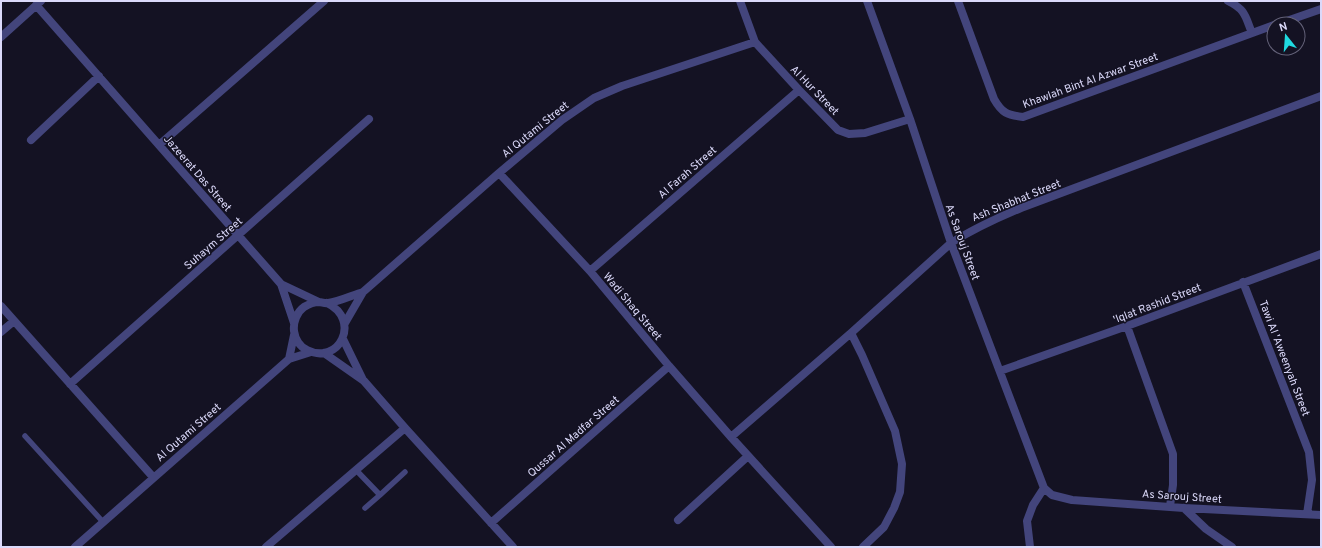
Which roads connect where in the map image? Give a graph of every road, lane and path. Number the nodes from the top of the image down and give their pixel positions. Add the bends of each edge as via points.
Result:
1 (324, 1) edge
2 (740, 1) edge
3 (868, 1) edge
4 (958, 1) edge
5 (1228, 1) edge
6 (38, 3) edge
7 (1321, 8) edge
8 (1300, 16) edge
9 (1266, 28) edge
10 (1252, 33) junction
11 (1, 37) edge
12 (755, 42) junction
13 (99, 76) junction
14 (799, 90) junction
15 (1321, 96) edge
16 (369, 119) dead end
17 (910, 119) junction
18 (31, 140) dead end
19 (159, 145) junction
20 (499, 173) junction
21 (238, 235) junction
22 (951, 243) junction
23 (1321, 254) edge
24 (590, 271) junction
25 (1243, 282) junction
26 (281, 284) junction
27 (363, 292) junction
28 (319, 302) junction
29 (327, 303) junction
30 (1, 306) edge
31 (14, 321) junction
32 (294, 323) junction
33 (345, 323) junction
34 (1127, 326) junction
35 (1, 332) edge
36 (851, 333) junction
37 (294, 336) junction
38 (343, 339) junction
39 (311, 352) junction
40 (324, 353) junction
41 (288, 358) junction
42 (669, 366) junction
43 (1000, 371) junction
44 (364, 381) junction
45 (70, 384) junction
46 (405, 428) junction
47 (25, 436) dead end
48 (731, 437) junction
49 (748, 456) junction
50 (356, 470) junction
51 (405, 472) dead end
52 (153, 477) junction
53 (1044, 488) junction
54 (380, 495) junction
55 (1170, 506) junction
56 (365, 508) dead end
57 (1184, 508) junction
58 (1307, 514) junction
59 (1321, 515) edge
60 (678, 520) dead end
61 (103, 522) junction
62 (491, 523) junction
63 (75, 547) edge
64 (266, 547) edge
65 (513, 547) edge
66 (831, 547) edge
67 (863, 547) edge
68 (1030, 547) edge
69 (1232, 547) edge

1 - 19 street
2 - 12 street, Al Hur Street
3 - 17 street, As Sarouj Street
4 - 10 street, Khawlah Bint Al Azwar Street via 994,99 1000,109 1011,115 1023,117
5 - 10 street via 1244,12
6 - 11 street
6 - 13 street, Jazeerat Das Street
7 - 8 street
9 - 10 street, Khawlah Bint Al Azwar Street
12 - 14 street, Al Hur Street
12 - 20 street, Al Qutami Street via 622,86 594,98 562,120
13 - 18 street
13 - 19 street, Jazeerat Das Street
14 - 17 street, Al Hur Street via 838,130 849,134 865,133
14 - 24 street, Al Farah Street
15 - 22 street, Ash Shabhat Street via 997,218
16 - 21 street, Suhaym Street
17 - 22 street, As Sarouj Street
19 - 21 street, Jazeerat Das Street
20 - 24 street, Wadi Shaq Street
20 - 27 street, Al Qutami Street
21 - 26 street, Jazeerat Das Street
21 - 45 street, Suhaym Street
22 - 36 street, Ash Shabhat Street
22 - 43 street, As Sarouj Street
23 - 25 street, 'Iqlat Rashid Street
24 - 42 street, Wadi Shaq Street
25 - 34 street, 'Iqlat Rashid Street
25 - 58 street, Tawi Al 'Aweenyah Street via 1309,452 1312,480
26 - 28 street, Jazeerat Das Street
26 - 32 street, Jazeerat Das Street
27 - 29 street, Al Qutami Street
27 - 33 street, Al Qutami Street
28 - 29 street
28 - 32 street via 303,308
29 - 33 street via 339,311
30 - 31 street
31 - 35 street
31 - 45 street
32 - 37 street
33 - 38 street
34 - 43 street, 'Iqlat Rashid Street
34 - 55 street via 1173,454
36 - 48 street, Ash Shabhat Street
36 - 67 street via 895,431 902,464 900,492 894,508 884,527
37 - 39 street via 301,346
37 - 41 street
38 - 40 street via 332,351
38 - 44 street
39 - 40 street
39 - 41 street, Al Qutami Street
40 - 44 street
41 - 52 street, Al Qutami Street
42 - 48 street, Wadi Shaq Street
42 - 62 street, Qussar Al Madfar Street
43 - 53 street, As Sarouj Street
44 - 46 street
45 - 52 street
46 - 50 street
46 - 62 street
47 - 61 lane
48 - 49 street, Wadi Shaq Street
49 - 60 street
49 - 66 street, Wadi Shaq Street
50 - 54 lane
50 - 64 street
51 - 54 lane
52 - 61 street, Al Qutami Street
53 - 55 street, As Sarouj Street via 1052,495 1072,500
53 - 68 street via 1027,521
54 - 56 lane
55 - 57 street, As Sarouj Street
57 - 58 street, As Sarouj Street
57 - 69 street via 1206,529
58 - 59 street, As Sarouj Street
61 - 63 street, Al Qutami Street
62 - 65 street

